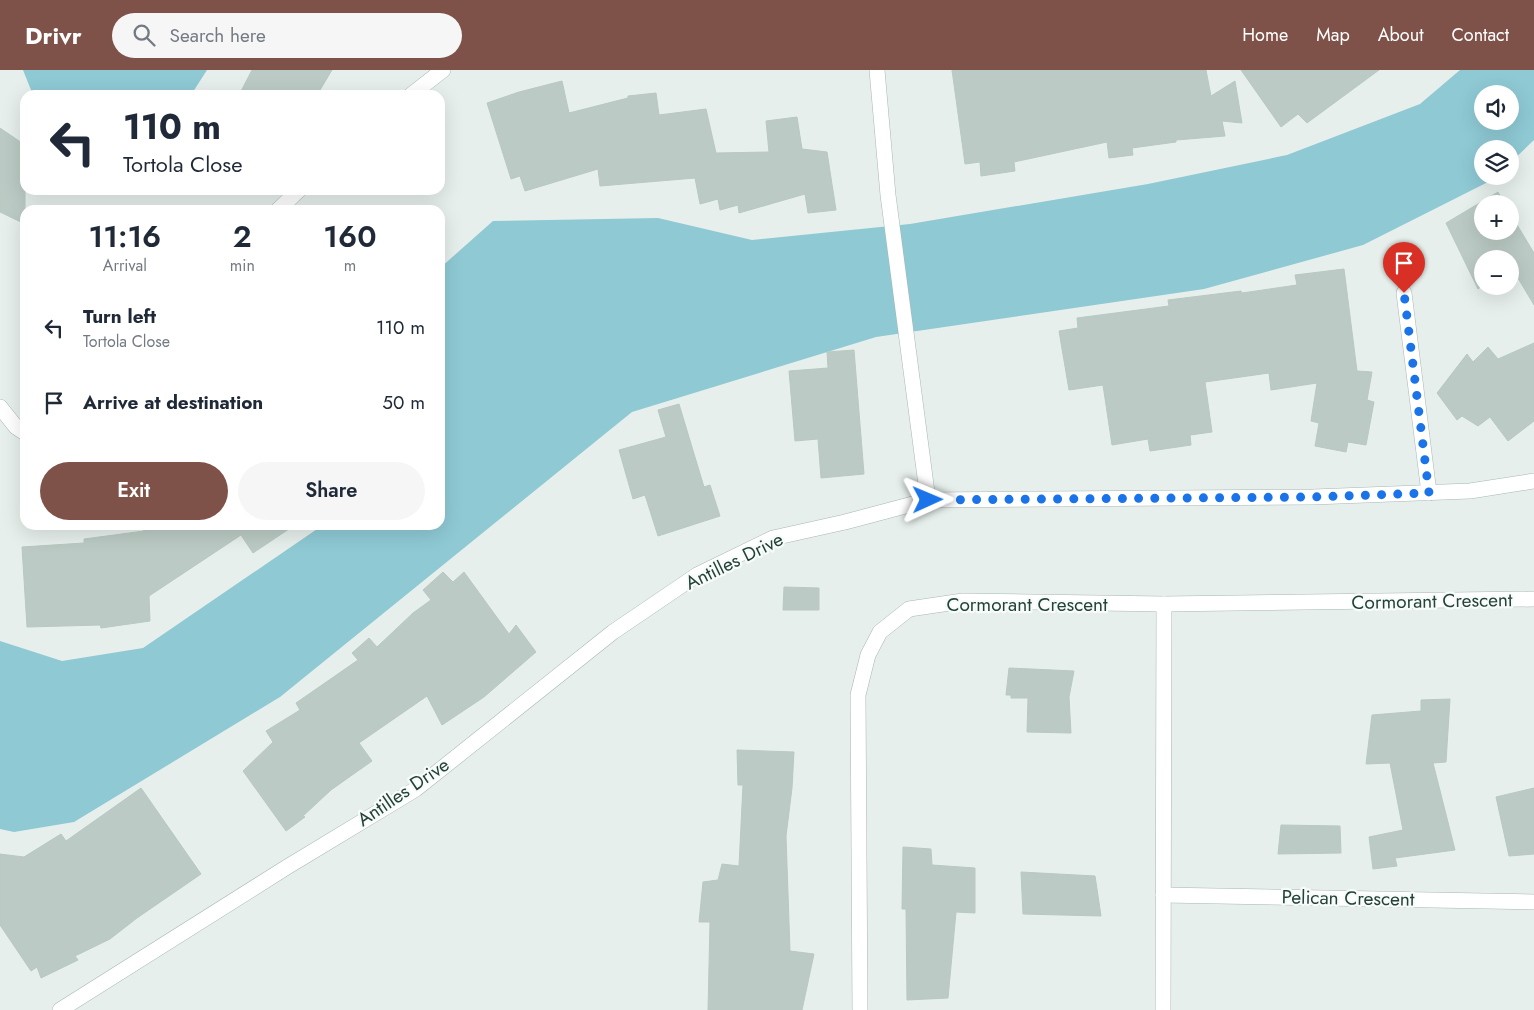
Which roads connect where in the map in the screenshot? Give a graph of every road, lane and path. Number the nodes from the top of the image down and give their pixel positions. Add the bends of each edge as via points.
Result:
1 (443, 70) edge
2 (878, 70) edge
3 (417, 90) edge
4 (294, 195) edge
5 (283, 205) edge
6 (1404, 293) dead end
7 (0, 407) edge
8 (20, 430) edge
9 (1534, 481) edge
10 (1429, 493) junction
11 (928, 500) junction
12 (1534, 600) edge
13 (1164, 604) junction
14 (1163, 895) junction
15 (1534, 902) edge
16 (60, 1010) edge
17 (860, 1010) edge
18 (1163, 1010) edge

1 - 3 street
2 - 11 street via 888,195
4 - 5 street
6 - 10 street
7 - 8 street
9 - 10 street, Antilles Drive via 1470,491
10 - 11 street, Antilles Drive
11 - 16 street, Antilles Drive via 774,538 698,575 613,632 416,789
12 - 13 street, Cormorant Crescent
13 - 14 street
13 - 17 street, Cormorant Crescent via 963,601 908,609 880,632 868,656 858,695
14 - 15 street, Pelican Crescent
14 - 18 street

